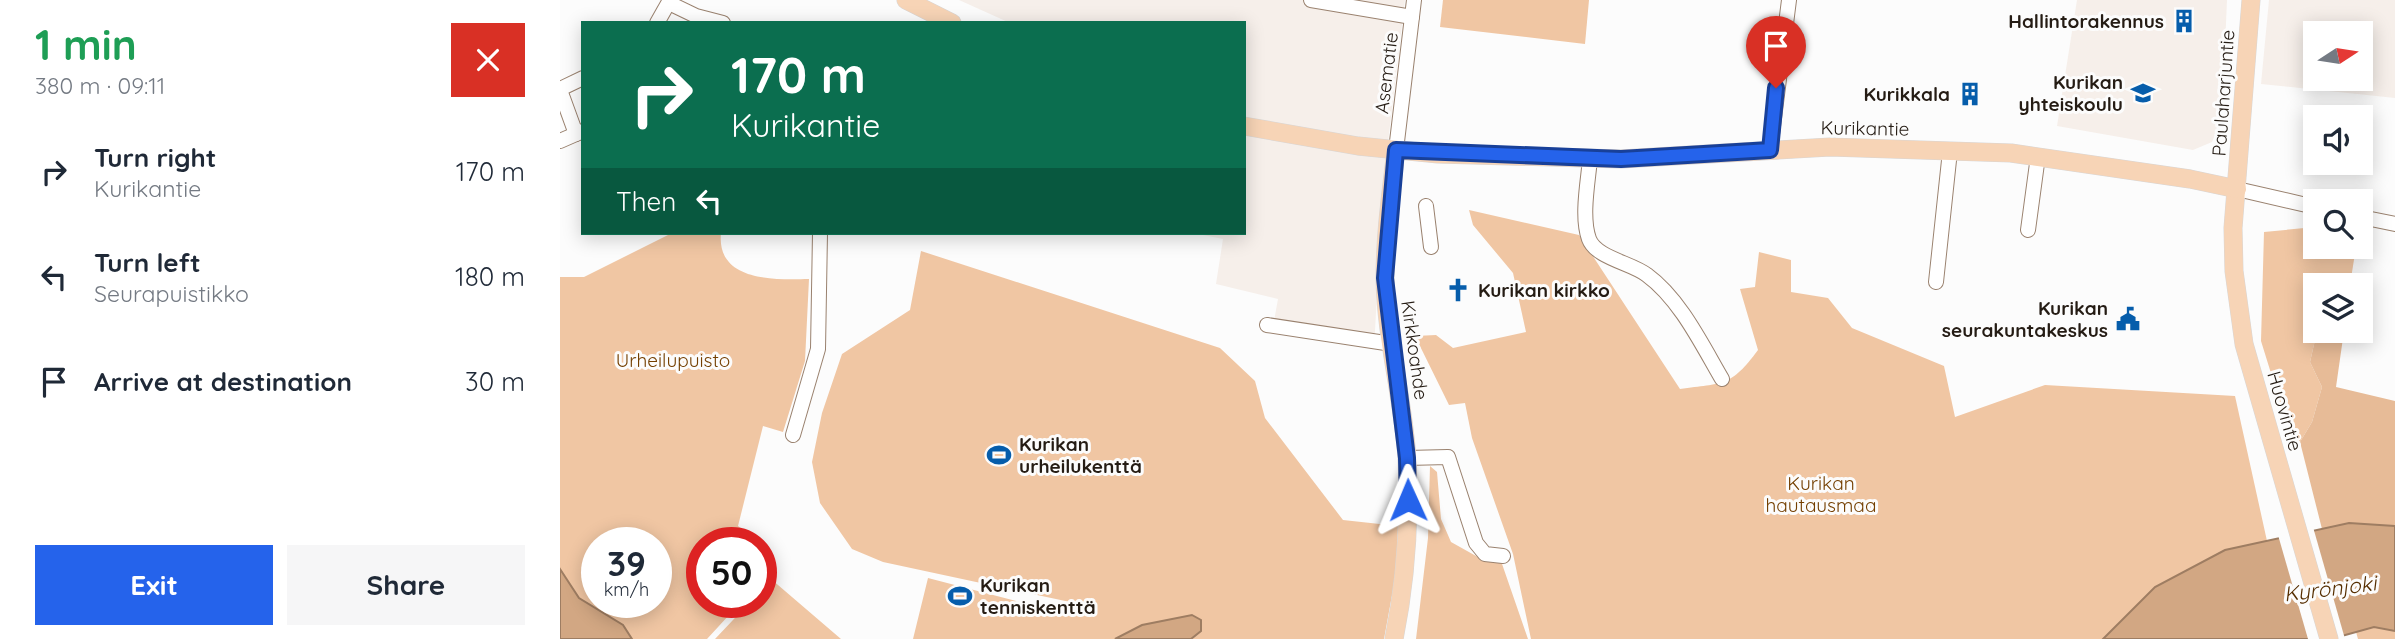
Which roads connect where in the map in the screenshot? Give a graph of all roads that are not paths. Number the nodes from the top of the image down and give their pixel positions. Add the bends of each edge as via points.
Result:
1 (906, 0) edge
2 (1311, 0) edge
3 (1414, 0) edge
4 (1789, 0) edge
5 (2251, 0) edge
6 (670, 1) edge
7 (1412, 17) junction
8 (658, 21) edge
9 (715, 21) edge
10 (948, 21) edge
11 (581, 79) edge
12 (560, 90) edge
13 (1246, 126) edge
14 (580, 132) edge
15 (560, 141) edge
16 (1396, 150) junction
17 (1770, 150) junction
18 (1950, 151) junction
19 (2038, 156) junction
20 (1590, 159) junction
21 (2236, 189) junction
22 (2303, 204) edge
23 (1426, 206) dead end
24 (2373, 219) edge
25 (2395, 224) edge
26 (2028, 230) dead end
27 (820, 235) edge
28 (1431, 247) dead end
29 (1936, 282) dead end
30 (1267, 324) dead end
31 (1392, 344) junction
32 (1722, 379) dead end
33 (793, 435) dead end
34 (1407, 458) junction
35 (1503, 556) dead end
36 (1394, 639) edge
37 (2329, 639) edge

1 - 10 main road
2 - 7 street
3 - 7 street, Asematie
4 - 17 street
5 - 21 main road, Paulaharjuntie
6 - 8 street
6 - 9 street
7 - 16 street, Asematie
11 - 12 street
12 - 14 street
13 - 16 main road, Kurikantie
14 - 15 street
16 - 20 main road, Kurikantie
16 - 31 main road, Kirkkoahde via 1385,278
17 - 18 main road, Kurikantie
17 - 20 main road, Kurikantie
18 - 19 main road, Kurikantie
18 - 29 street
19 - 21 main road, Kurikantie
19 - 26 street
20 - 32 street via 1589,239 1596,249 1629,264 1657,285
21 - 22 street, Kurikantie
21 - 37 main road, Huovintie via 2234,271 2244,344
23 - 28 street
24 - 25 street
27 - 33 street via 818,349
30 - 31 street
31 - 34 main road, Kirkkoahde
34 - 35 street via 1448,457 1476,543 1485,554
34 - 36 main road, Kirkkoahde via 1405,567

